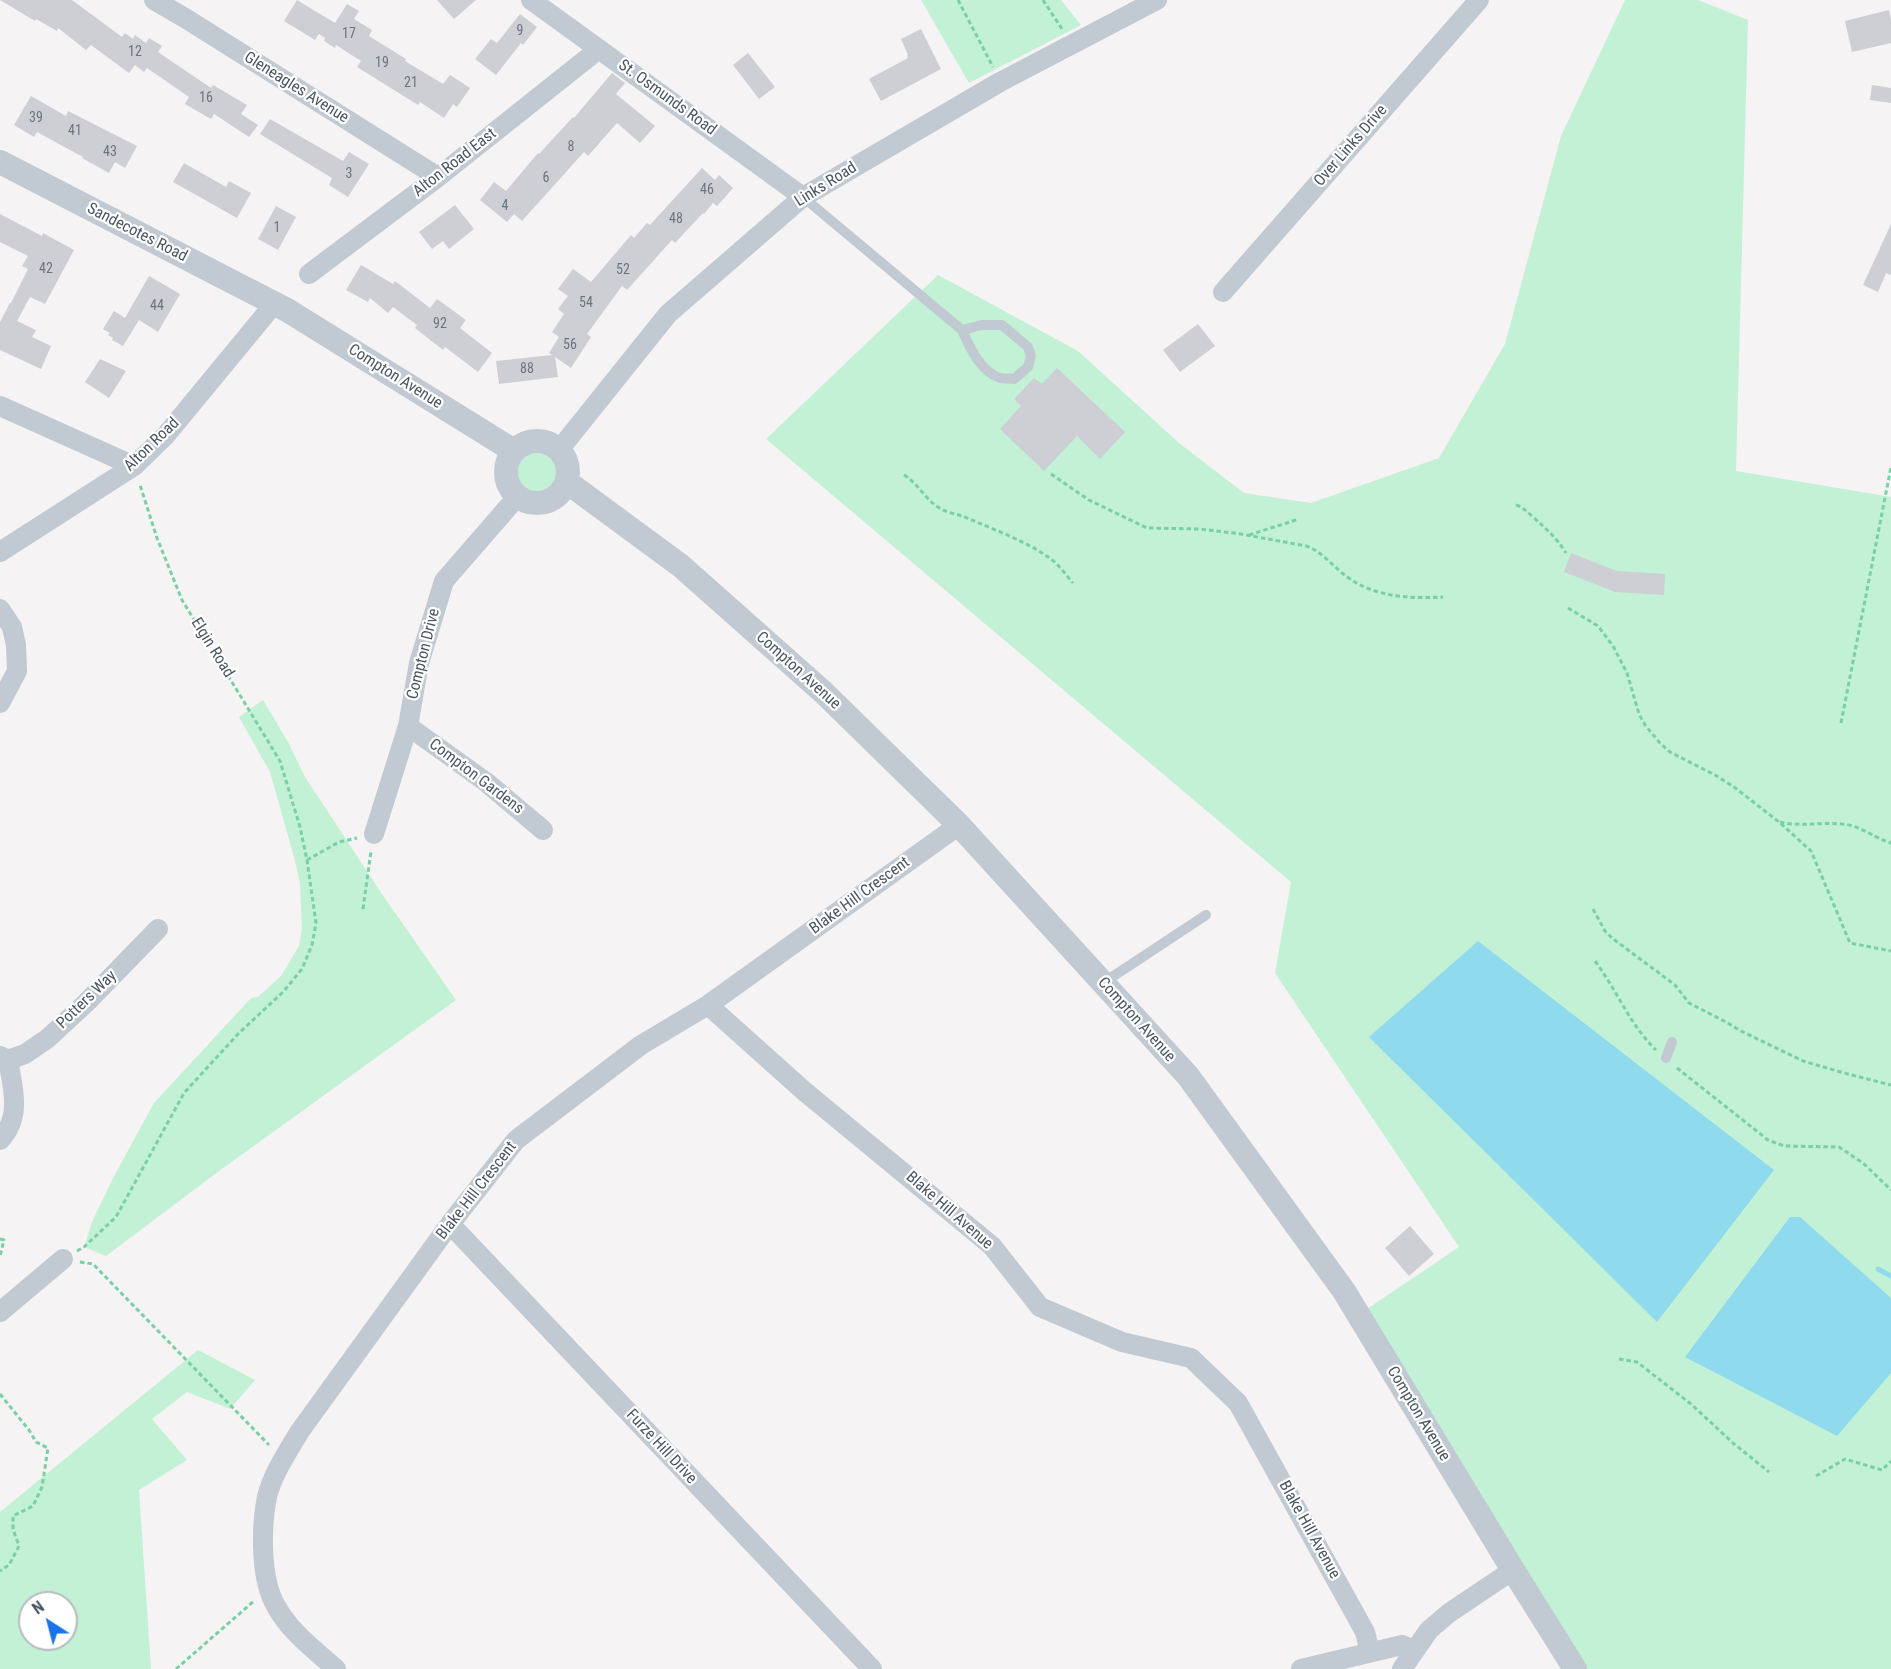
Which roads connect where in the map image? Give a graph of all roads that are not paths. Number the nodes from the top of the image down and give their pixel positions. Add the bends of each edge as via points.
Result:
1 (154, 0) edge
2 (531, 0) edge
3 (1156, 0) edge
4 (1479, 0) edge
5 (599, 49) junction
6 (0, 162) edge
7 (438, 177) junction
8 (803, 197) junction
9 (309, 274) dead end
10 (1223, 292) dead end
11 (274, 304) junction
12 (962, 330) junction
13 (0, 406) edge
14 (559, 450) junction
15 (514, 451) junction
16 (134, 466) junction
17 (567, 482) junction
18 (518, 497) junction
19 (0, 552) edge
20 (0, 609) edge
21 (0, 703) edge
22 (408, 726) junction
23 (959, 825) junction
24 (543, 830) dead end
25 (374, 834) road end
26 (1206, 915) dead end
27 (158, 929) dead end
28 (1103, 984) junction
29 (708, 1005) junction
30 (1672, 1042) dead end
31 (4, 1058) edge
32 (1666, 1058) road end
33 (0, 1140) edge
34 (450, 1224) junction
35 (63, 1259) road end
36 (0, 1312) edge
37 (1513, 1570) junction
38 (1414, 1650) junction
39 (1370, 1652) junction
40 (336, 1669) edge
41 (872, 1669) edge
42 (1301, 1669) edge
43 (1402, 1669) edge
44 (1575, 1669) edge

1 - 7 street, Gleneagles Avenue
2 - 5 street, St. Osmunds Road
3 - 8 street, Links Road via 1000,82
4 - 10 street, Over Links Drive
5 - 7 street, Alton Road East
5 - 8 street, St. Osmunds Road
6 - 11 street, Sandecotes Road
7 - 9 street, Alton Road East
8 - 12 lane
8 - 14 street, Links Road via 668,314
11 - 15 street, Compton Avenue
11 - 16 street, Alton Road via 166,435
12 - 12 lane via 1002,325 1028,347 1028,367 1014,379 1000,378 975,358
13 - 16 street
14 - 15 street via 552,444 531,441
14 - 17 street via 568,468
15 - 18 street via 506,466 506,477
16 - 19 street, Alton Road
17 - 18 street via 562,492 544,503 532,504
17 - 23 street, Compton Avenue via 681,566 823,692
18 - 22 street, Compton Drive via 444,581 419,663
20 - 21 street via 12,627 17,670
22 - 24 street, Compton Gardens via 486,782
22 - 25 street, Compton Drive
23 - 28 street, Compton Avenue
23 - 29 street, Blake Hill Crescent
26 - 28 lane
27 - 31 street, Potters Way via 47,1039 25,1054
28 - 37 street, Compton Avenue via 1188,1076 1344,1291
29 - 34 street, Blake Hill Crescent via 641,1045 516,1140
29 - 39 street, Blake Hill Avenue via 804,1091 992,1246 1040,1307 1122,1342 1191,1358 1238,1403 1365,1632
30 - 32 lane
31 - 33 street, Potters Way via 15,1099 11,1125
34 - 40 street, Blake Hill Crescent via 300,1431 267,1496 262,1554 275,1605 292,1629
34 - 41 street, Furze Hill Drive
35 - 36 street
37 - 38 street via 1449,1613
37 - 44 street, Compton Avenue
38 - 39 street via 1402,1645
38 - 43 street
39 - 42 street

